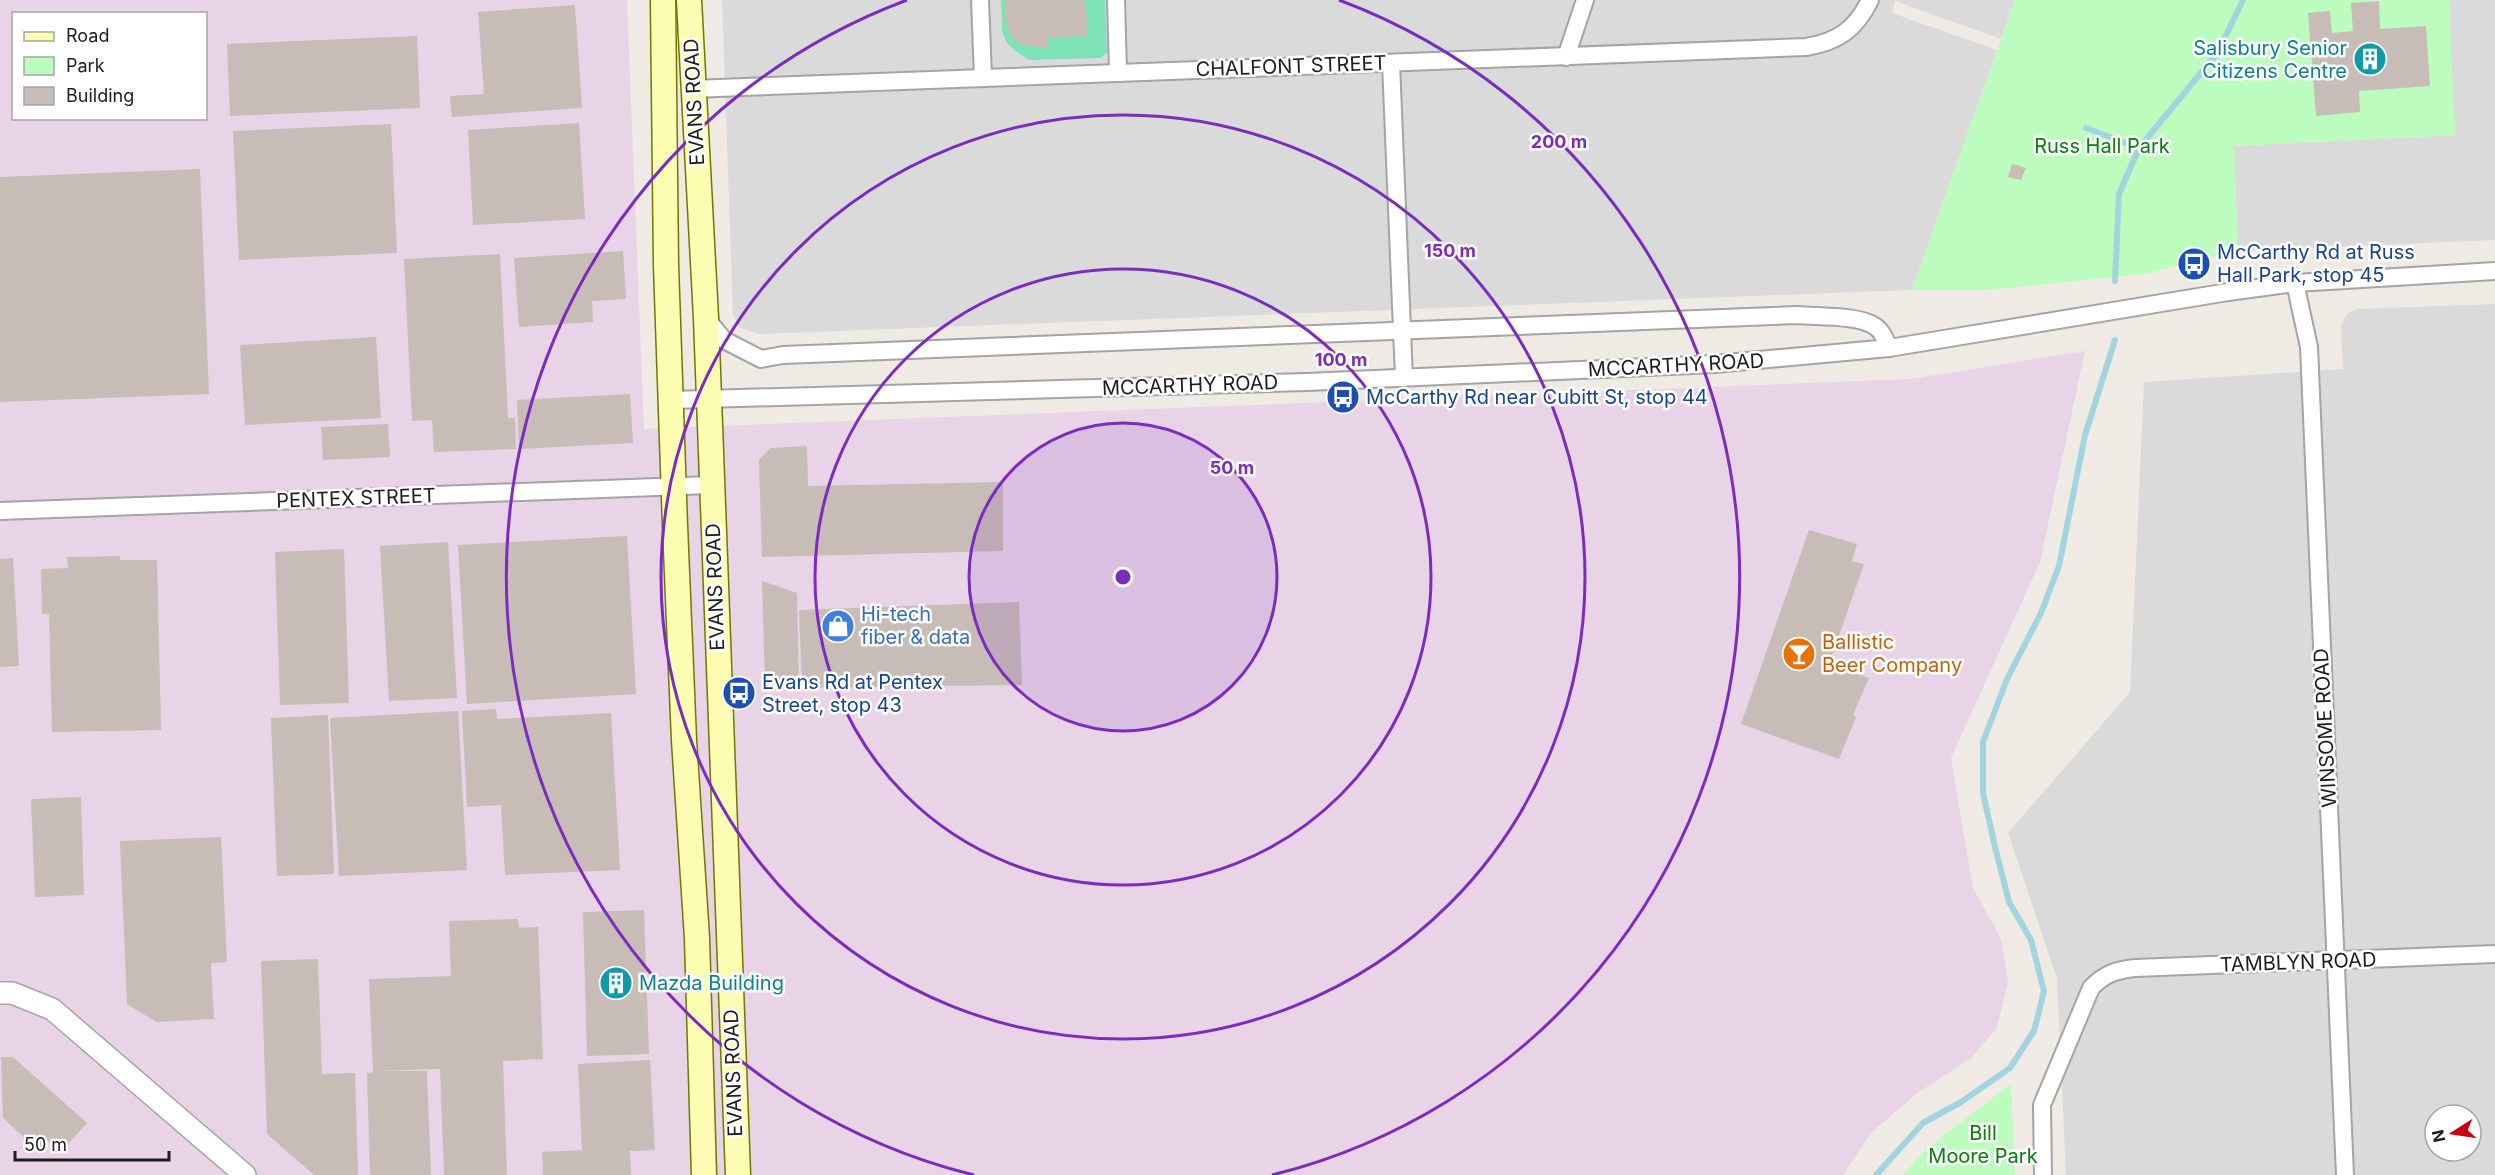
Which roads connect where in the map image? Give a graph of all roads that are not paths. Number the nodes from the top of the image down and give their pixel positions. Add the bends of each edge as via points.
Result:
1 (663, 0) edge
2 (689, 0) edge
3 (980, 0) edge
4 (1116, 0) edge
5 (1585, 0) edge
6 (1870, 0) edge
7 (1566, 57) junction
8 (1391, 63) junction
9 (1118, 72) junction
10 (982, 77) junction
11 (692, 89) junction
12 (2495, 271) edge
13 (2295, 283) junction
14 (705, 318) junction
15 (1402, 330) junction
16 (1888, 348) junction
17 (1404, 378) junction
18 (709, 398) junction
19 (671, 400) junction
20 (711, 485) junction
21 (673, 487) junction
22 (0, 511) edge
23 (2495, 954) edge
24 (2336, 961) junction
25 (0, 993) edge
26 (245, 1175) edge
27 (704, 1175) edge
28 (738, 1175) edge
29 (2043, 1175) edge
30 (2345, 1175) edge

1 - 19 main road, EVANS ROAD
2 - 11 main road, EVANS ROAD
3 - 10 street
4 - 9 street
5 - 7 street
6 - 7 street, CHALFONT STREET via 1850,31 1821,45
7 - 8 street, CHALFONT STREET
8 - 9 street, CHALFONT STREET
8 - 15 street
9 - 10 street, CHALFONT STREET
10 - 11 street, CHALFONT STREET
11 - 14 main road, EVANS ROAD
12 - 13 street, MCCARTHY ROAD
13 - 16 street, MCCARTHY ROAD
13 - 24 street, WINSOME ROAD via 2309,348
14 - 15 street via 724,340 761,360 783,355
14 - 18 main road, EVANS ROAD
15 - 16 street via 1797,315 1872,325 1882,333
15 - 17 street
16 - 17 street, MCCARTHY ROAD via 1715,364
17 - 18 street, MCCARTHY ROAD
18 - 19 street, MCCARTHY ROAD
18 - 20 main road, EVANS ROAD
19 - 21 main road, EVANS ROAD
20 - 21 street, PENTEX STREET
20 - 28 main road, EVANS ROAD
21 - 22 street, PENTEX STREET
21 - 27 main road, EVANS ROAD via 697,938
23 - 24 street, TAMBLYN ROAD
24 - 29 street, TAMBLYN ROAD via 2135,968 2102,976 2091,988 2042,1105
24 - 30 street, WINSOME ROAD
25 - 26 street via 12,993 52,1009

